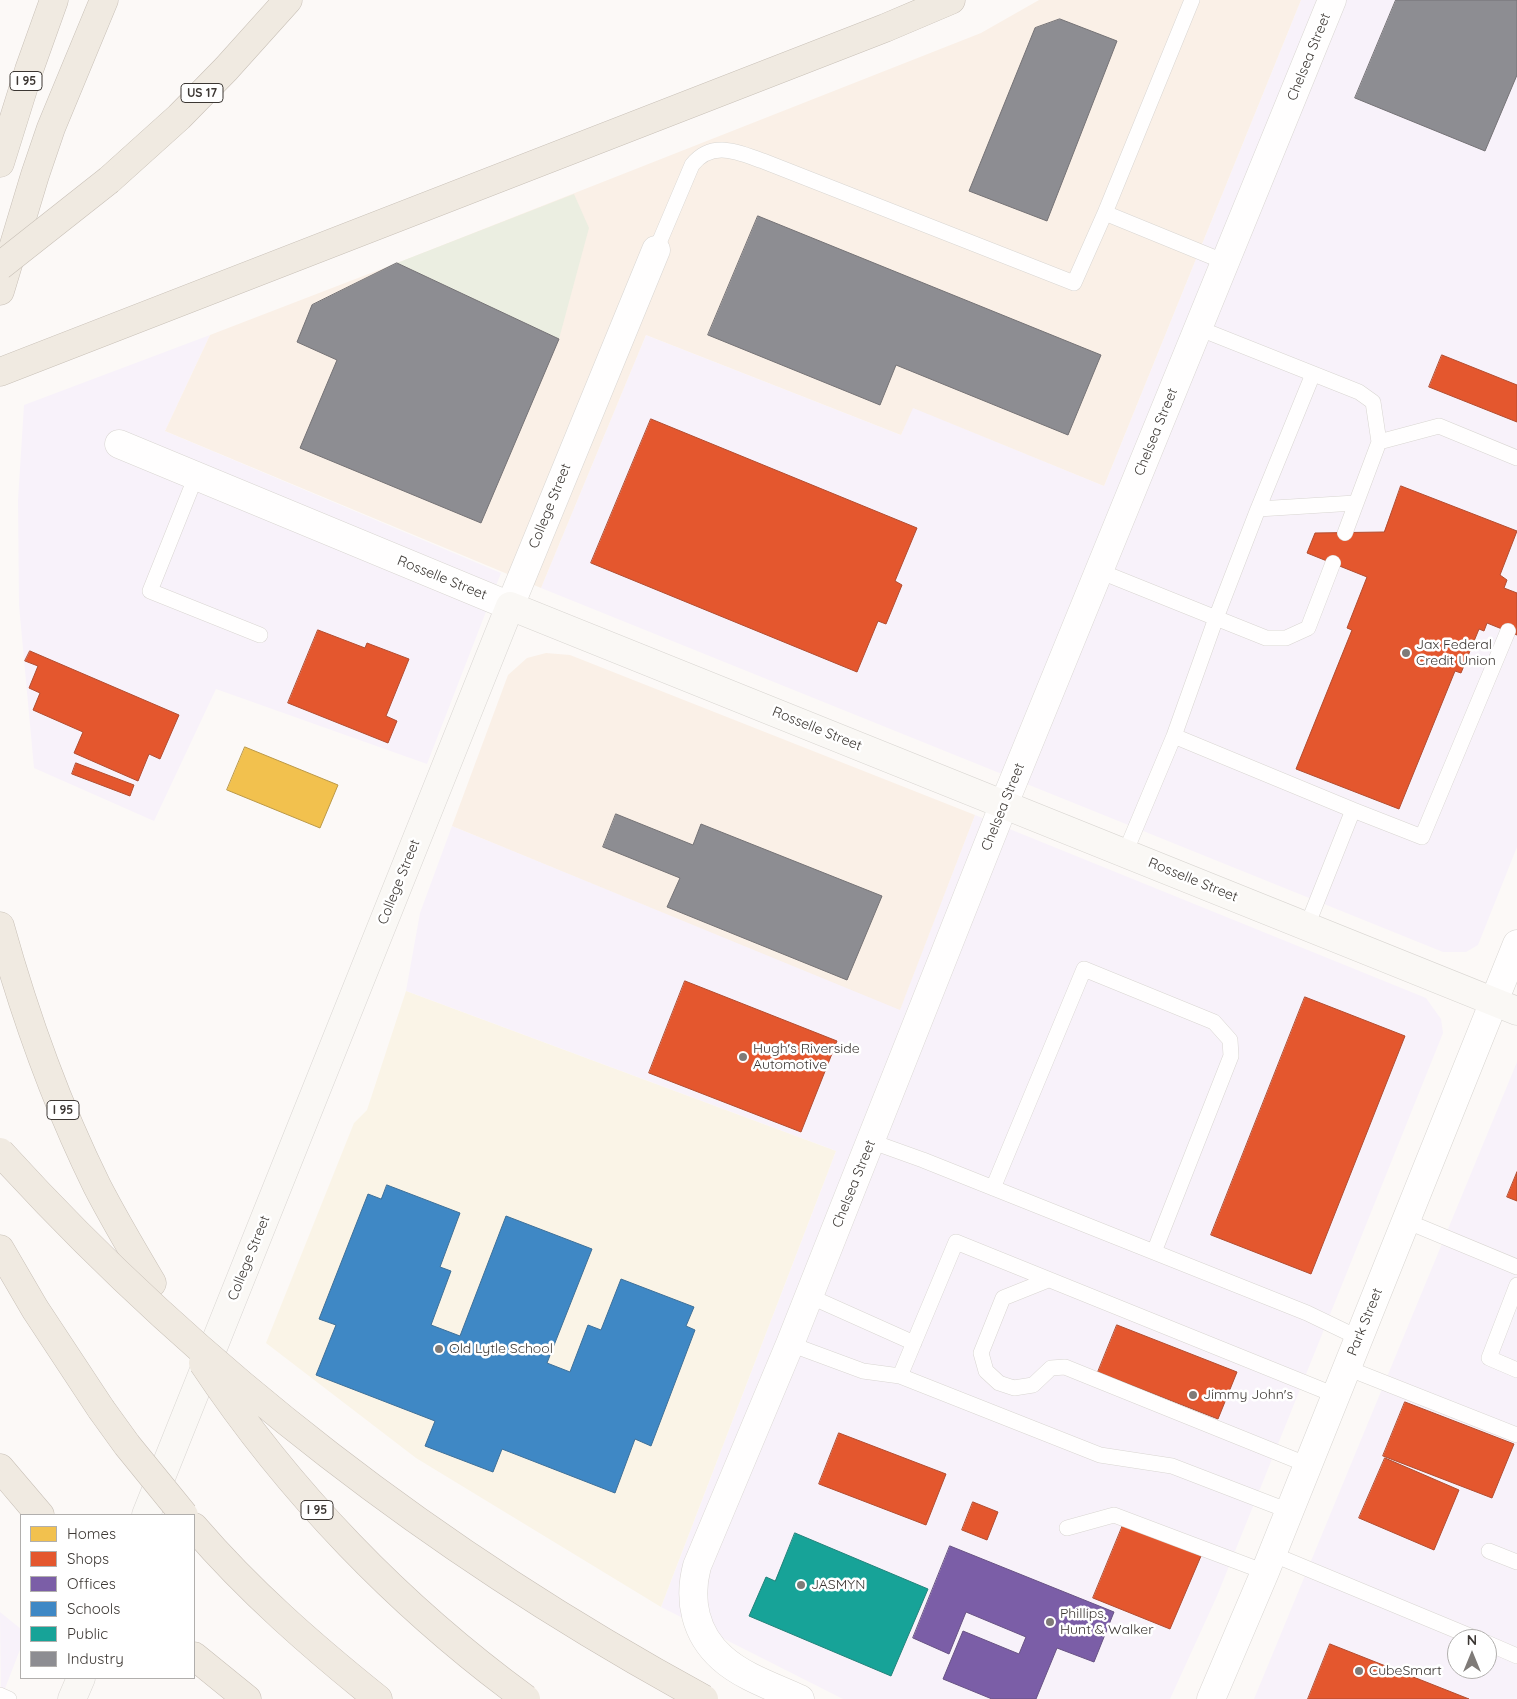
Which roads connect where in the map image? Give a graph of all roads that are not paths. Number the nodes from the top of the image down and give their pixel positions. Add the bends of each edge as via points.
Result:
1 (54, 0) edge
2 (104, 0) edge
3 (288, 0) edge
4 (951, 0) edge
5 (1192, 0) edge
6 (1332, 0) edge
7 (0, 163) edge
8 (1105, 213) junction
9 (656, 250) joint
10 (1225, 262) junction
11 (0, 266) edge
12 (0, 291) edge
13 (1198, 328) junction
14 (0, 372) edge
15 (1313, 374) junction
16 (1378, 442) junction
17 (119, 444) dead end
18 (1517, 458) edge
19 (196, 476) junction
20 (1355, 503) junction
21 (1258, 509) junction
22 (1345, 533) dead end
23 (1334, 563) dead end
24 (1099, 571) junction
25 (510, 606) junction
26 (1216, 618) junction
27 (1508, 632) dead end
28 (260, 635) dead end
29 (1174, 736) junction
30 (1004, 804) junction
31 (1353, 810) junction
32 (1126, 853) junction
33 (0, 926) edge
34 (1307, 926) junction
35 (1517, 944) edge
36 (1505, 1006) edge
37 (870, 1141) junction
38 (0, 1152) edge
39 (993, 1188) junction
40 (1406, 1221) junction
41 (0, 1248) edge
42 (1154, 1252) junction
43 (1517, 1267) edge
44 (1048, 1280) junction
45 (1517, 1285) edge
46 (809, 1296) junction
47 (1359, 1338) junction
48 (914, 1343) junction
49 (790, 1344) junction
50 (1347, 1368) junction
51 (1517, 1370) edge
52 (900, 1376) junction
53 (1336, 1395) junction
54 (1517, 1435) edge
55 (1308, 1464) junction
56 (0, 1468) edge
57 (0, 1477) edge
58 (1289, 1511) junction
59 (38, 1514) edge
60 (38, 1514) edge
61 (146, 1514) edge
62 (183, 1514) edge
63 (195, 1528) edge
64 (1067, 1528) dead end
65 (1489, 1552) dead end
66 (1517, 1562) edge
67 (1268, 1563) junction
68 (1450, 1629) edge
69 (1497, 1647) edge
70 (1517, 1656) edge
71 (195, 1657) edge
72 (81, 1679) edge
73 (0, 1695) edge
74 (9, 1699) edge
75 (72, 1699) edge
76 (247, 1699) edge
77 (378, 1699) edge
78 (526, 1699) edge
79 (704, 1699) edge
80 (800, 1699) edge
81 (1211, 1699) edge

1 - 7 highway, I 95
2 - 12 highway via 35,175
3 - 11 highway, US 17, bridge via 179,117 109,180
4 - 14 highway
5 - 8 lane
6 - 10 street, Chelsea Street
8 - 9 lane via 1074,283 763,161 715,150 698,157 692,165
8 - 10 lane
9 - 25 street, College Street
10 - 13 street, Chelsea Street
13 - 15 lane
13 - 24 street, Chelsea Street
15 - 16 lane via 1359,392 1374,402
15 - 21 lane
16 - 18 lane via 1439,426
16 - 20 lane
17 - 19 street, Rosselle Street
19 - 25 street, Rosselle Street
19 - 28 lane via 150,591
20 - 21 lane
20 - 22 lane
21 - 26 lane
23 - 26 lane via 1308,628 1286,638 1266,638
24 - 26 lane
24 - 30 street, Chelsea Street
25 - 30 main road, Rosselle Street
25 - 61 main road, College Street
26 - 29 lane
27 - 31 lane via 1422,837
29 - 31 lane
29 - 32 lane
30 - 32 main road, Rosselle Street
30 - 37 street, Chelsea Street
31 - 34 lane
32 - 34 main road, Rosselle Street
33 - 78 highway, I 95, bridge via 46,1071 98,1187 179,1327 237,1413 311,1504 355,1551 450,1639
34 - 36 main road, Rosselle Street
35 - 36 street, Park Street
36 - 40 street, Park Street
37 - 39 lane
37 - 46 street, Chelsea Street
38 - 79 highway, bridge via 65,1221 156,1309 300,1432 401,1510 506,1582 614,1649
39 - 42 lane
39 - 42 lane via 1084,969 1214,1022 1230,1040 1231,1056
40 - 43 lane
40 - 47 street, Park Street
41 - 62 highway, bridge via 35,1309 101,1409
42 - 47 lane via 1307,1313
44 - 48 lane via 956,1242
44 - 53 lane
44 - 55 lane via 1003,1298 981,1352 986,1371 999,1384 1014,1388 1033,1385 1051,1368 1065,1367
45 - 51 lane via 1489,1358
46 - 48 lane
46 - 49 street, Chelsea Street
47 - 50 street, Park Street
48 - 52 lane
49 - 52 lane via 863,1371
49 - 80 street, Chelsea Street via 697,1566 692,1592 693,1606 703,1634 722,1658
50 - 53 street, Park Street
50 - 54 lane
52 - 58 lane via 1100,1455 1172,1466
53 - 55 street, Park Street
55 - 58 street, Park Street
56 - 59 highway
57 - 60 highway
58 - 67 street, Park Street
63 - 77 highway via 283,1619
64 - 67 lane via 1114,1515
65 - 66 lane
67 - 68 lane
67 - 81 street, Park Street
69 - 70 lane
71 - 76 highway
72 - 75 main road
73 - 74 lane

